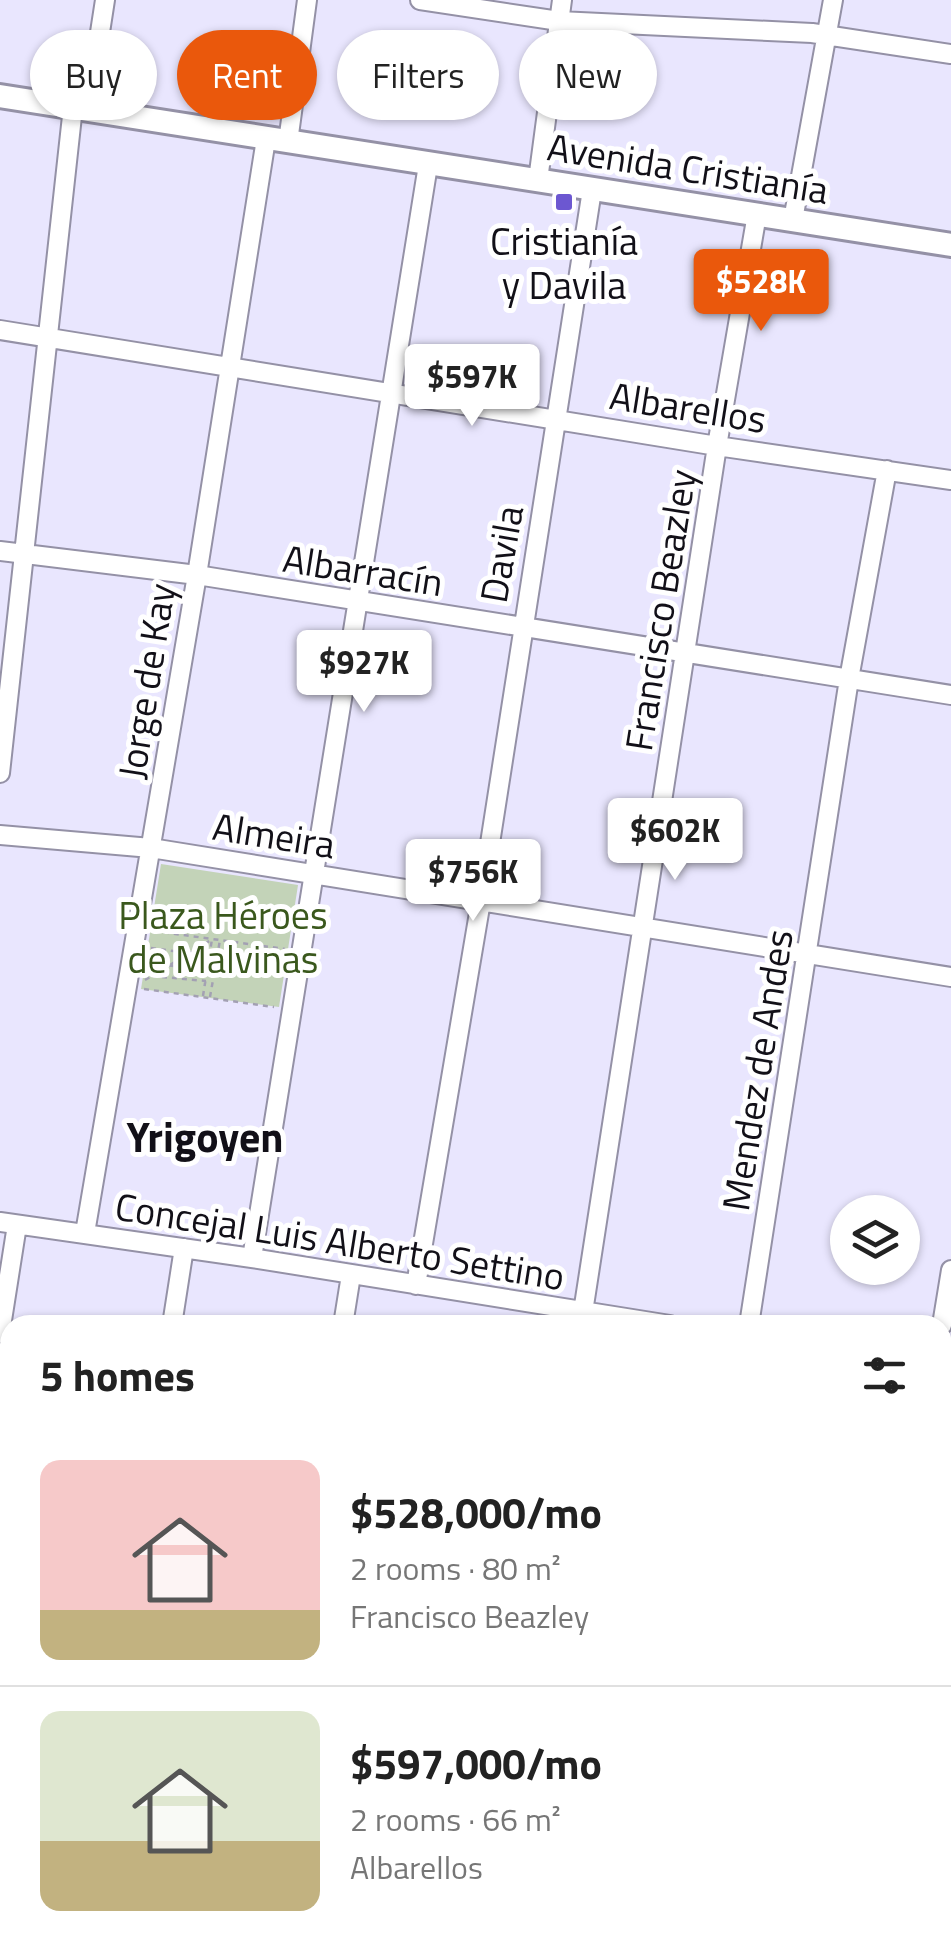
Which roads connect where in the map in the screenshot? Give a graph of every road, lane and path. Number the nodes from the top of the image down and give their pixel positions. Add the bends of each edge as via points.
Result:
1 (105, 0) edge
2 (307, 0) edge
3 (420, 0) edge
4 (562, 0) edge
5 (834, 0) edge
6 (558, 21) junction
7 (98, 30) edge
8 (828, 34) junction
9 (951, 54) edge
10 (0, 96) edge
11 (30, 101) edge
12 (78, 120) edge
13 (148, 120) edge
14 (277, 141) junction
15 (428, 165) junction
16 (538, 180) junction
17 (592, 190) junction
18 (757, 214) junction
19 (793, 220) junction
20 (951, 246) edge
21 (0, 330) edge
22 (45, 337) junction
23 (228, 367) junction
24 (391, 393) junction
25 (557, 418) junction
26 (717, 446) junction
27 (887, 470) junction
28 (951, 480) edge
29 (0, 551) edge
30 (23, 554) junction
31 (196, 575) junction
32 (358, 602) junction
33 (521, 628) junction
34 (686, 654) junction
35 (849, 679) junction
36 (951, 695) edge
37 (0, 773) edge
38 (0, 835) edge
39 (151, 848) junction
40 (315, 874) junction
41 (481, 901) junction
42 (644, 928) junction
43 (212, 939) junction
44 (220, 940) junction
45 (301, 951) junction
46 (189, 953) junction
47 (808, 956) junction
48 (133, 964) junction
49 (169, 965) junction
50 (207, 970) junction
51 (152, 976) junction
52 (951, 977) edge
53 (206, 981) junction
54 (203, 997) junction
55 (209, 998) junction
56 (291, 1009) junction
57 (9, 1223) edge
58 (85, 1234) junction
59 (184, 1248) junction
60 (252, 1258) junction
61 (951, 1270) edge
62 (352, 1275) junction
63 (416, 1285) junction
64 (583, 1312) junction
65 (1, 1315) edge
66 (174, 1315) edge
67 (345, 1315) edge
68 (533, 1315) edge
69 (548, 1315) edge
70 (603, 1315) edge
71 (751, 1315) edge
72 (944, 1315) edge

1 - 7 street
2 - 14 street, Jorge de Kay
3 - 6 street
4 - 6 street
5 - 8 street
6 - 8 street
6 - 16 street
8 - 9 street
8 - 19 street
10 - 11 street, Avenida Cristianía
12 - 22 street
13 - 14 street, Avenida Cristianía
14 - 15 street, Avenida Cristianía
14 - 23 street, Jorge de Kay
15 - 16 street, Avenida Cristianía
15 - 24 street
16 - 17 street, Avenida Cristianía
17 - 18 street, Avenida Cristianía
17 - 25 street, Davila
18 - 19 street, Avenida Cristianía
18 - 26 street, Francisco Beazley
19 - 20 street, Avenida Cristianía
21 - 22 street, Albarellos
22 - 23 street, Albarellos
22 - 30 street
23 - 24 street, Albarellos
23 - 31 street, Jorge de Kay
24 - 25 street, Albarellos
24 - 32 street
25 - 26 street, Albarellos
25 - 33 street, Davila
26 - 27 street, Albarellos
26 - 34 street, Francisco Beazley
27 - 28 street, Albarellos
27 - 35 street, Mendez de Andes
29 - 30 street, Albarracín
30 - 31 street, Albarracín
30 - 37 street
31 - 32 street, Albarracín
31 - 39 street, Jorge de Kay
32 - 33 street, Albarracín
32 - 40 street
33 - 34 street, Albarracín
33 - 41 street, Davila
34 - 35 street, Albarracín
34 - 42 street, Francisco Beazley
35 - 36 street, Albarracín
35 - 47 street, Mendez de Andes
38 - 39 street, Almeira
39 - 40 street, Almeira
39 - 48 street, Jorge de Kay
40 - 41 street, Almeira
40 - 45 street
41 - 42 street, Almeira
41 - 63 street, Davila
42 - 47 street, Almeira
42 - 64 street, Francisco Beazley
43 - 44 path
43 - 46 path
43 - 48 path
43 - 50 path
44 - 45 path
44 - 55 path
45 - 56 street
46 - 48 path
46 - 49 path
47 - 52 street, Almeira
47 - 71 street, Mendez de Andes
48 - 49 path
48 - 51 path
48 - 51 path
48 - 54 path
48 - 58 street, Jorge de Kay
49 - 50 path
49 - 51 path
50 - 53 path
51 - 53 path
53 - 54 path
54 - 55 path
55 - 56 path
56 - 60 street
57 - 58 street, Concejal Luis Alberto Settino
57 - 65 street
58 - 59 street, Concejal Luis Alberto Settino
59 - 60 street, Concejal Luis Alberto Settino
59 - 66 street
60 - 62 street, Concejal Luis Alberto Settino
61 - 72 street
62 - 63 street, Concejal Luis Alberto Settino
62 - 67 street
63 - 68 street, Concejal Luis Alberto Settino
64 - 69 street, Concejal Luis Alberto Settino
64 - 70 street, Concejal Luis Alberto Settino

